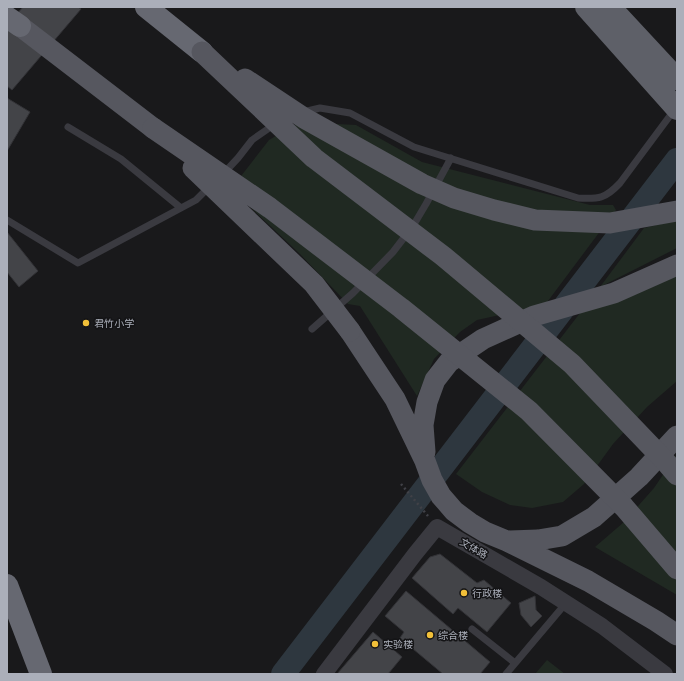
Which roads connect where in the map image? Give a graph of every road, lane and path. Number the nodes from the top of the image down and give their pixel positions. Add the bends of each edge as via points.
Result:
1 (146, 7) edge
2 (586, 7) edge
3 (610, 7) edge
4 (13, 21) edge
5 (202, 52) junction
6 (677, 79) edge
7 (677, 108) edge
8 (68, 127) dead end
9 (153, 128) junction
10 (451, 158) junction
11 (181, 208) junction
12 (677, 211) edge
13 (7, 220) edge
14 (677, 265) edge
15 (312, 329) dead end
16 (677, 436) edge
17 (425, 461) junction
18 (677, 475) edge
19 (401, 484) dead end
20 (431, 520) dead end
21 (507, 541) junction
22 (677, 569) edge
23 (7, 585) edge
24 (566, 604) junction
25 (472, 629) dead end
26 (677, 635) edge
27 (515, 663) junction
28 (41, 674) edge
29 (324, 674) edge
30 (506, 674) edge
31 (665, 674) edge

1 - 5 highway
2 - 7 highway
3 - 6 highway
4 - 9 main road
5 - 12 main road, bridge via 304,118 454,198 535,220 610,223
5 - 18 main road, bridge via 314,158 443,256 572,364
7 - 10 lane via 620,183 611,193 596,199 578,198
8 - 11 lane via 121,159
9 - 17 main road, bridge via 314,284 350,331 395,399
9 - 22 main road, bridge via 270,208 401,308 529,411 624,507
10 - 11 lane via 414,147 350,112 320,108 287,117 266,129 252,140 238,158 196,200
10 - 15 lane via 413,226 393,252 353,293
11 - 13 lane via 78,263
14 - 17 main road via 614,293 534,316 483,339 449,362 435,380 427,402 423,425
16 - 21 main road via 639,477 594,517 562,536
17 - 21 main road via 441,496 454,511 485,532
19 - 20 path
21 - 26 main road via 588,581
23 - 28 highway
24 - 27 lane
24 - 29 street, 文体路 via 437,527
24 - 31 street, 文体路 via 602,626
25 - 27 lane
27 - 30 lane

